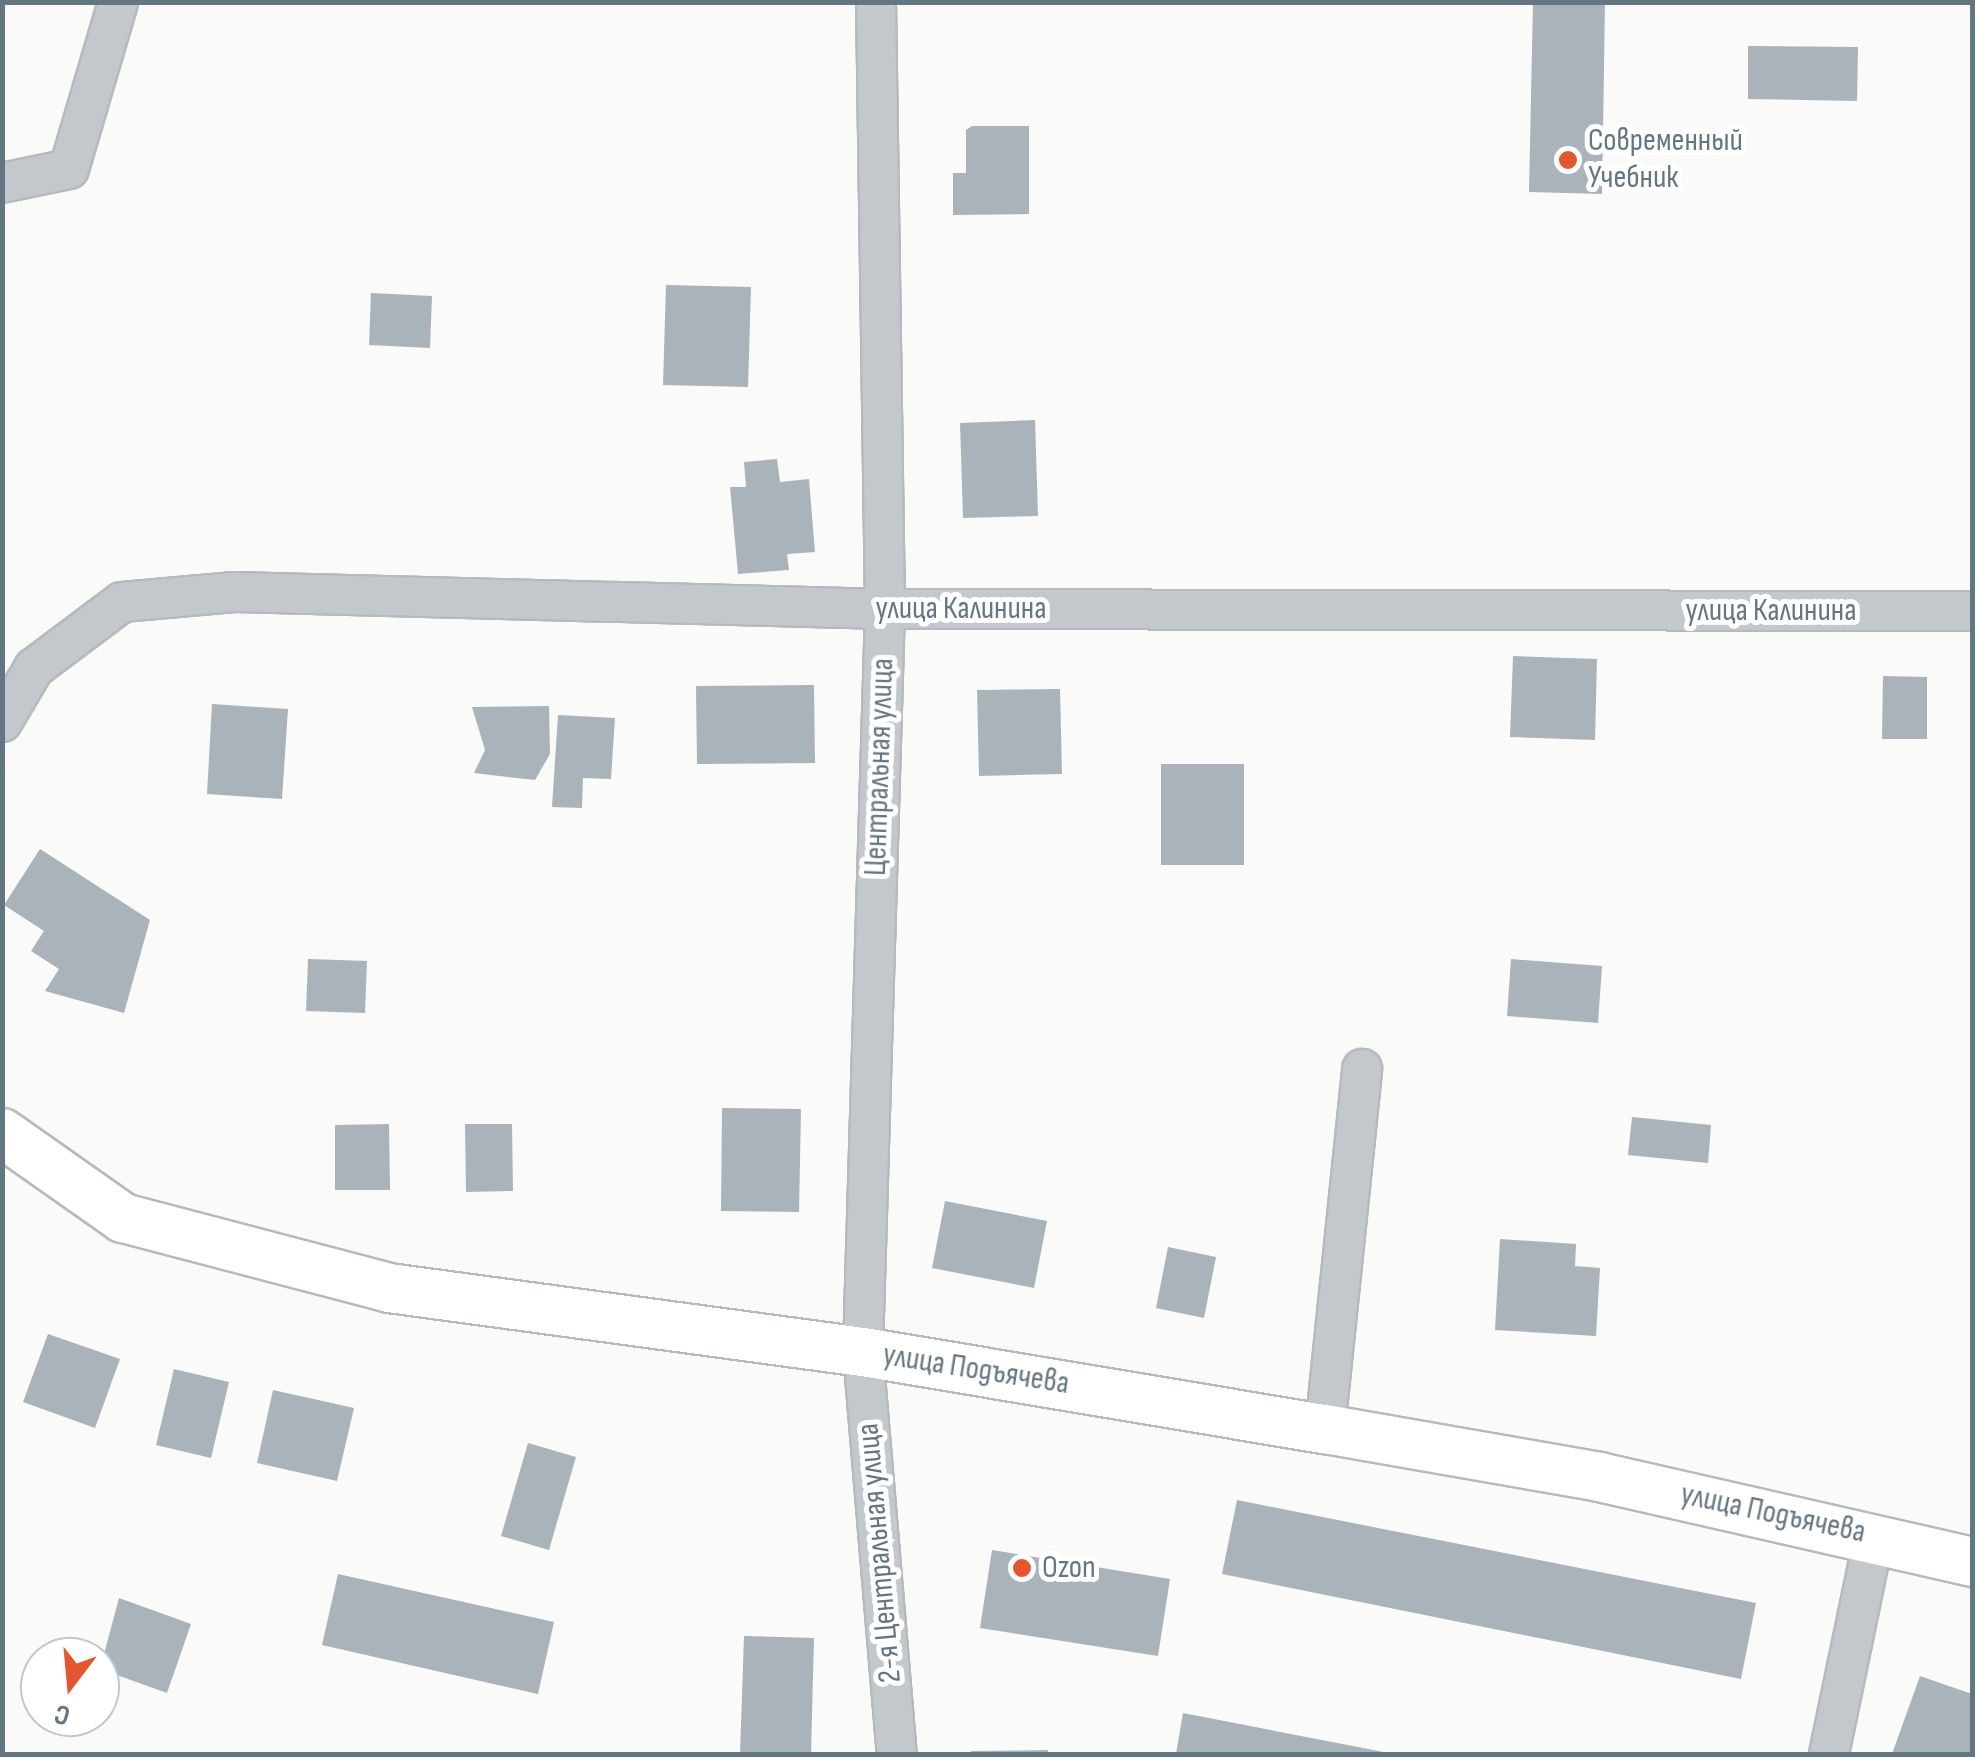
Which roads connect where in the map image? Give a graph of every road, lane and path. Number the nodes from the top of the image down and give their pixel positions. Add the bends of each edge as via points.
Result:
1 (118, 2) edge
2 (876, 2) edge
3 (2, 182) edge
4 (885, 609) junction
5 (1972, 611) edge
6 (2, 722) edge
7 (1362, 1068) dead end
8 (2, 1134) edge
9 (863, 1352) junction
10 (1325, 1428) junction
11 (1874, 1536) junction
12 (1972, 1562) edge
13 (897, 1754) edge
14 (1829, 1754) edge

1 - 3 street via 69,169
2 - 4 street, Центральная улица
4 - 5 street, улица Калинина
4 - 6 street, улица Калинина via 235,592 122,602 34,668
4 - 9 street, Центральная улица
7 - 10 street
8 - 9 main road, улица Подъячева via 123,1218 389,1288
9 - 10 main road, улица Подъячева
9 - 13 street, 2-я Центральная улица
10 - 11 main road, улица Подъячева via 1599,1476
11 - 12 main road, улица Подъячева
11 - 14 street

